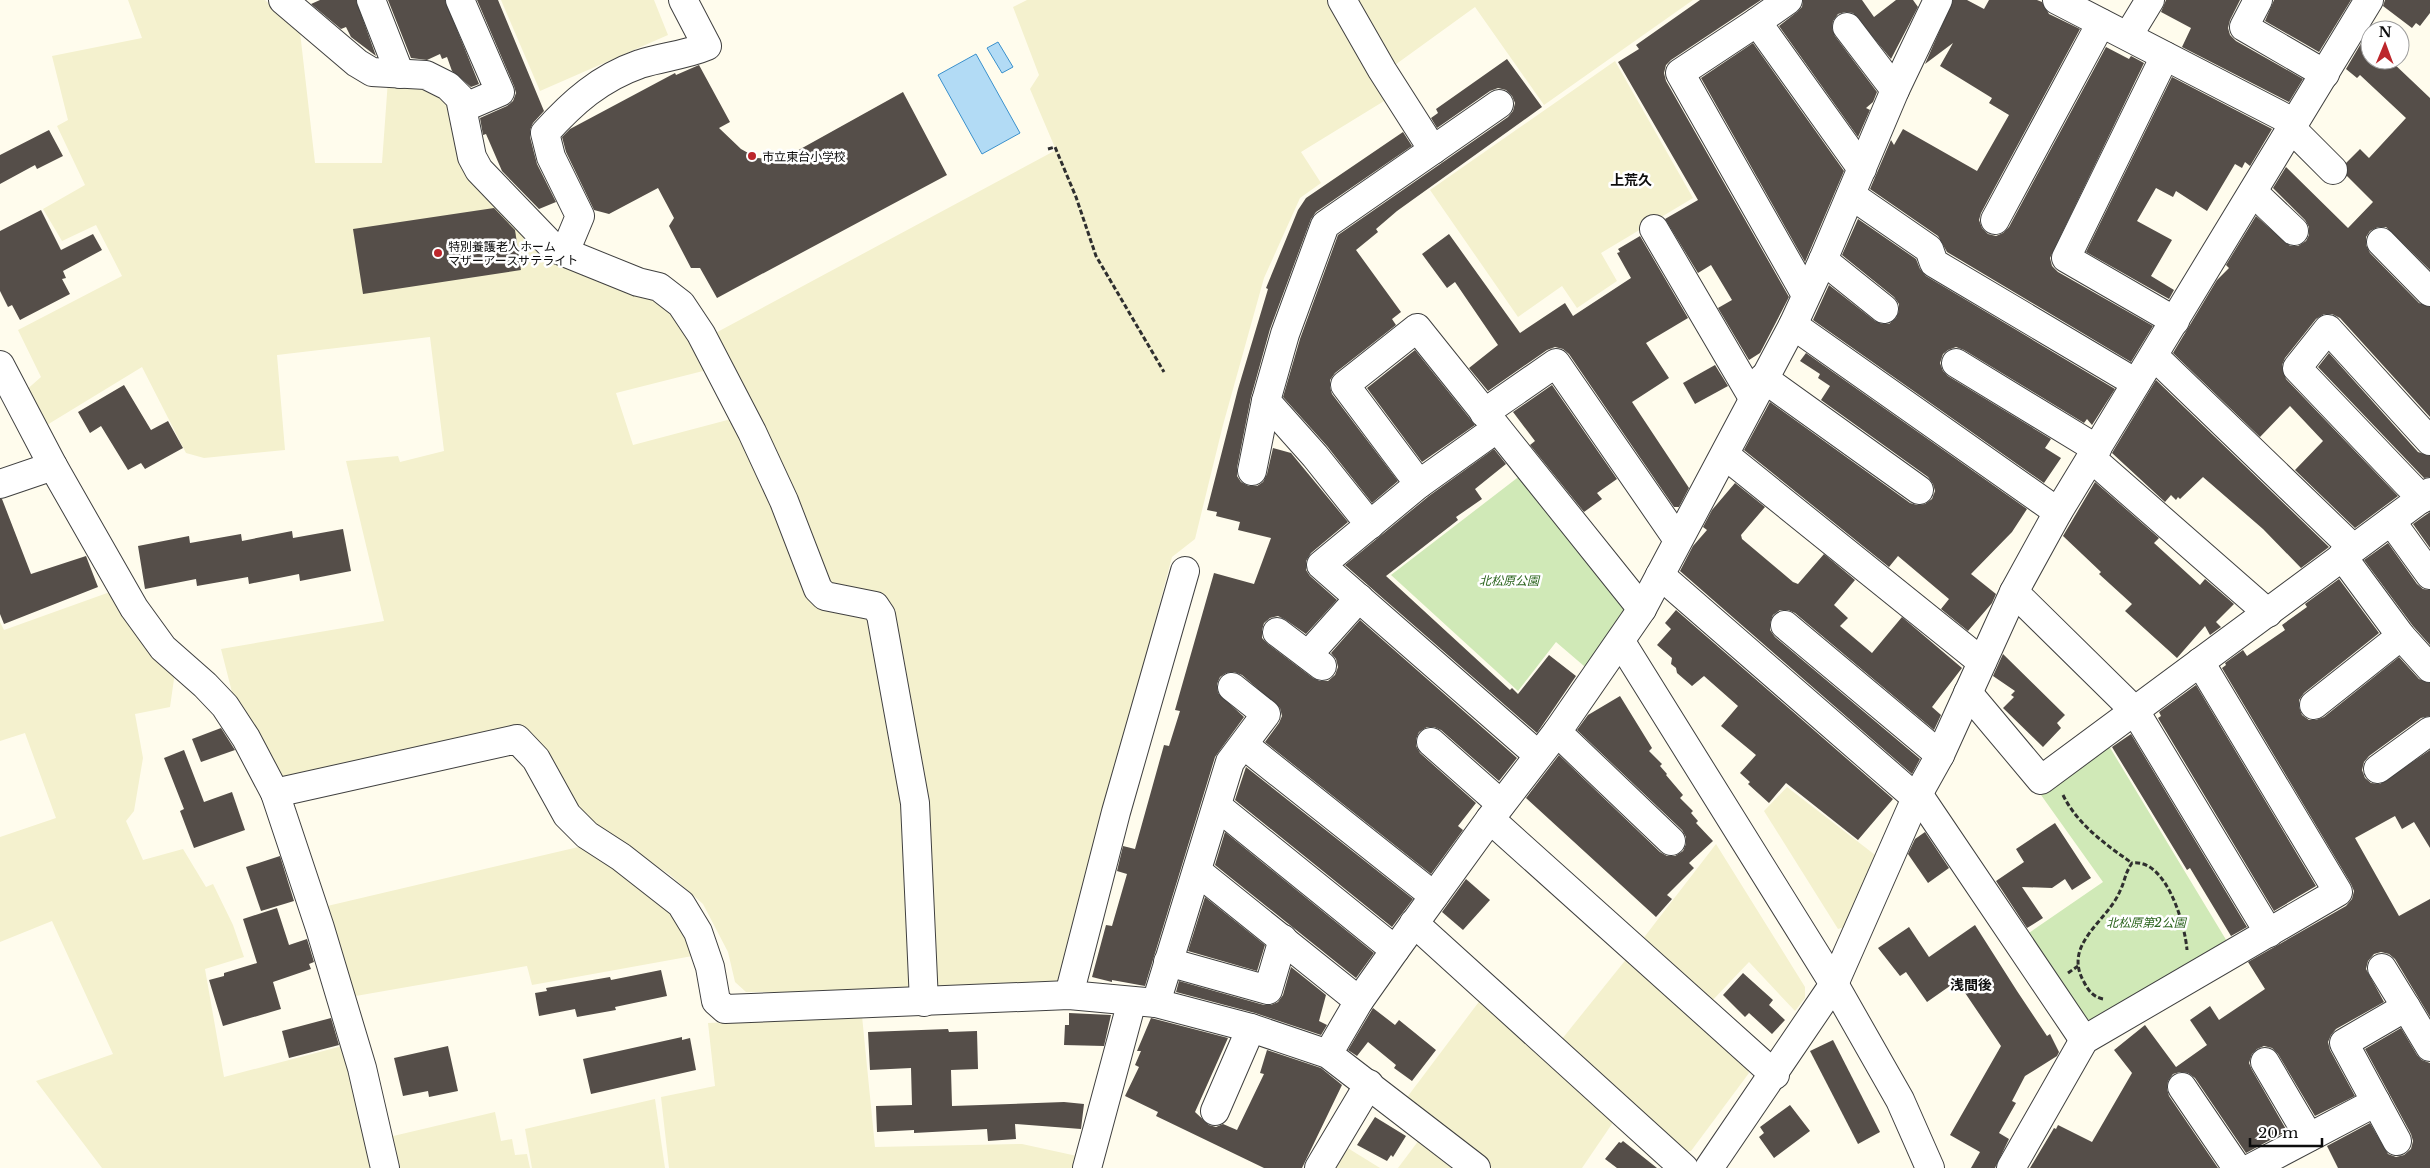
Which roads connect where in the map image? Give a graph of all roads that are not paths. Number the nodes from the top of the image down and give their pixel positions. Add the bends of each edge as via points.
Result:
1 (282, 0) edge
2 (371, 0) edge
3 (460, 0) edge
4 (683, 0) edge
5 (1342, 0) edge
6 (1788, 0) edge
7 (2058, 0) edge
8 (2150, 0) edge
9 (2258, 0) edge
10 (2369, 0) edge
11 (1931, 4) edge
12 (1757, 22) junction
13 (2102, 23) junction
14 (1847, 27) dead end
15 (2128, 36) junction
16 (2165, 56) junction
17 (400, 74) junction
18 (2325, 74) junction
19 (1895, 90) junction
20 (1498, 104) dead end
21 (463, 108) junction
22 (2293, 126) junction
23 (1433, 150) junction
24 (1862, 168) junction
25 (2333, 170) dead end
26 (2253, 192) junction
27 (1851, 195) junction
28 (1994, 220) dead end
29 (1654, 230) dead end
30 (2294, 231) dead end
31 (2381, 242) dead end
32 (565, 252) junction
33 (1823, 260) junction
34 (2430, 292) edge
35 (1806, 295) junction
36 (1884, 309) dead end
37 (2175, 321) junction
38 (1792, 325) junction
39 (2154, 356) junction
40 (1956, 363) dead end
41 (0, 365) edge
42 (2136, 384) junction
43 (1758, 388) junction
44 (1266, 401) junction
45 (1490, 421) junction
46 (2430, 441) edge
47 (2094, 454) junction
48 (1725, 455) junction
49 (53, 466) junction
50 (1252, 471) dead end
51 (0, 484) edge
52 (1419, 484) junction
53 (1919, 490) dead end
54 (2426, 496) edge
55 (2058, 512) junction
56 (2391, 521) junction
57 (1370, 524) junction
58 (1678, 540) junction
59 (2347, 552) junction
60 (1185, 571) dead end
61 (1660, 574) junction
62 (2430, 575) edge
63 (2014, 592) junction
64 (1359, 598) junction
65 (1642, 609) junction
66 (2268, 613) junction
67 (1785, 625) dead end
68 (1277, 632) dead end
69 (2401, 636) junction
70 (1621, 642) junction
71 (1982, 662) junction
72 (2200, 662) junction
73 (2430, 668) edge
74 (1232, 687) dead end
75 (1968, 693) junction
76 (2314, 705) dead end
77 (2135, 711) junction
78 (2430, 730) edge
79 (1558, 732) junction
80 (1431, 742) dead end
81 (1244, 745) junction
82 (1538, 755) junction
83 (1940, 755) junction
84 (2378, 769) dead end
85 (275, 793) junction
86 (1916, 796) junction
87 (1216, 806) junction
88 (1496, 811) junction
89 (1670, 841) dead end
90 (1197, 871) junction
91 (1434, 896) junction
92 (1414, 923) junction
93 (2270, 932) junction
94 (1283, 939) junction
95 (1395, 950) junction
96 (1168, 962) junction
97 (2382, 968) dead end
98 (1834, 984) junction
99 (1069, 995) junction
100 (1359, 1001) junction
101 (924, 1002) junction
102 (1144, 1002) junction
103 (2406, 1008) junction
104 (1251, 1028) junction
105 (2084, 1040) junction
106 (2430, 1048) edge
107 (1328, 1054) junction
108 (2265, 1062) dead end
109 (1774, 1075) junction
110 (1369, 1084) junction
111 (2182, 1087) dead end
112 (2376, 1102) junction
113 (1216, 1111) dead end
114 (2309, 1137) junction
115 (2397, 1141) dead end
116 (385, 1168) edge
117 (1087, 1168) edge
118 (1319, 1168) edge
119 (1476, 1168) edge
120 (1684, 1168) edge
121 (1710, 1168) edge
122 (1930, 1168) edge
123 (2011, 1168) edge
124 (2237, 1168) edge
125 (2251, 1168) edge

1 - 17 street via 357,63 372,72
2 - 17 street
3 - 21 street via 500,92
4 - 32 street via 707,46 640,64 607,78 571,105 545,133 551,157 580,216
5 - 23 street
6 - 12 street
7 - 13 street
8 - 15 street
9 - 18 street via 2244,27
10 - 18 street
11 - 19 street
12 - 24 street
12 - 35 street via 1680,74
13 - 15 street
13 - 28 street
14 - 19 street
15 - 16 street
16 - 22 street
16 - 37 street via 2066,258
17 - 21 street via 426,75 448,86 460,98
18 - 22 street
19 - 24 street
20 - 23 street
21 - 32 street via 472,157 479,170 554,248
22 - 25 street
22 - 26 street
23 - 44 street via 1325,225 1285,334
24 - 27 street
26 - 30 street
26 - 37 street
27 - 33 street
27 - 42 street via 1929,249 1934,263
29 - 43 street
31 - 34 street
32 - 101 street via 659,288 681,304 701,334 752,432 784,501 818,590 825,596 874,606 881,615 915,803
33 - 35 street
33 - 36 street
35 - 38 street
37 - 39 street
38 - 43 street
38 - 55 street
39 - 42 street
39 - 59 street
40 - 47 street
41 - 49 street
42 - 47 street
43 - 48 street
43 - 53 street
44 - 50 street
44 - 57 street
45 - 52 street
45 - 52 street via 1417,328 1345,384
45 - 58 street via 1556,363
45 - 65 street
46 - 54 street via 2328,329 2297,368
47 - 55 street
47 - 66 street
48 - 58 street
48 - 71 street
49 - 51 street
49 - 85 street via 134,608 164,648 225,706
52 - 57 street
54 - 56 street
55 - 63 street
56 - 59 street
56 - 62 street
57 - 64 street via 1321,565
58 - 61 street
59 - 66 street
59 - 69 street
60 - 99 street via 1116,812
61 - 65 street
61 - 86 street
63 - 71 street
63 - 77 street
64 - 68 street via 1316,661
64 - 82 street
65 - 70 street
66 - 72 street
67 - 83 street
69 - 73 street
69 - 76 street
70 - 79 street
70 - 98 street
71 - 75 street
72 - 77 street
72 - 93 street via 2338,892
74 - 81 street via 1266,714
75 - 77 street via 2041,780
75 - 83 street
77 - 93 street
78 - 84 street
79 - 82 street
79 - 89 street
80 - 88 street
81 - 87 street via 1230,762
81 - 91 street
82 - 88 street
83 - 86 street
85 - 101 street via 516,740 536,759 567,814 587,835 621,857 680,904 698,932 710,967 716,1001 725,1009
85 - 116 street via 362,1068
86 - 98 street
86 - 105 street
87 - 90 street
87 - 95 street
88 - 91 street
88 - 109 street
90 - 94 street
90 - 96 street
91 - 92 street
92 - 95 street
92 - 120 street
93 - 105 street
94 - 96 street via 1268,990
94 - 100 street
95 - 100 street
96 - 102 street
97 - 103 street
98 - 109 street
98 - 122 street via 1900,1100
99 - 101 street
99 - 102 street
100 - 107 street
102 - 104 street
102 - 117 street
103 - 106 street
103 - 112 street via 2344,1042
104 - 107 street
104 - 113 street
105 - 123 street
107 - 110 street
108 - 114 street
109 - 121 street
110 - 118 street
110 - 119 street
111 - 124 street
112 - 114 street
112 - 115 street
114 - 125 street

